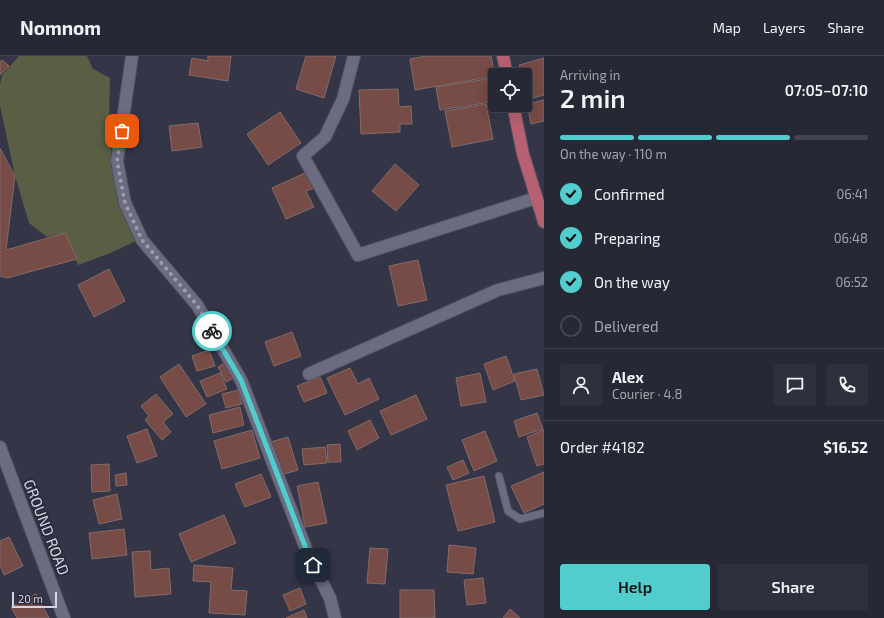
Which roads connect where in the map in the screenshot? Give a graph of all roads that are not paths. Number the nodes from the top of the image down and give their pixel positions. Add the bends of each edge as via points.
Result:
1 (132, 56) edge
2 (354, 56) edge
3 (503, 56) edge
4 (506, 68) edge
5 (514, 112) edge
6 (536, 198) junction
7 (544, 222) edge
8 (544, 278) edge
9 (309, 374) dead end
10 (0, 447) edge
11 (499, 476) dead end
12 (544, 513) edge
13 (64, 618) edge
14 (335, 618) edge

1 - 14 street via 117,161 125,203 142,240 197,305 241,380 308,554 330,598
2 - 6 street via 343,99 325,137 303,156 358,255
3 - 4 main road
5 - 6 main road
6 - 7 main road
8 - 9 street via 498,290
10 - 13 street, GROUND ROAD
11 - 12 lane via 508,511 520,519

